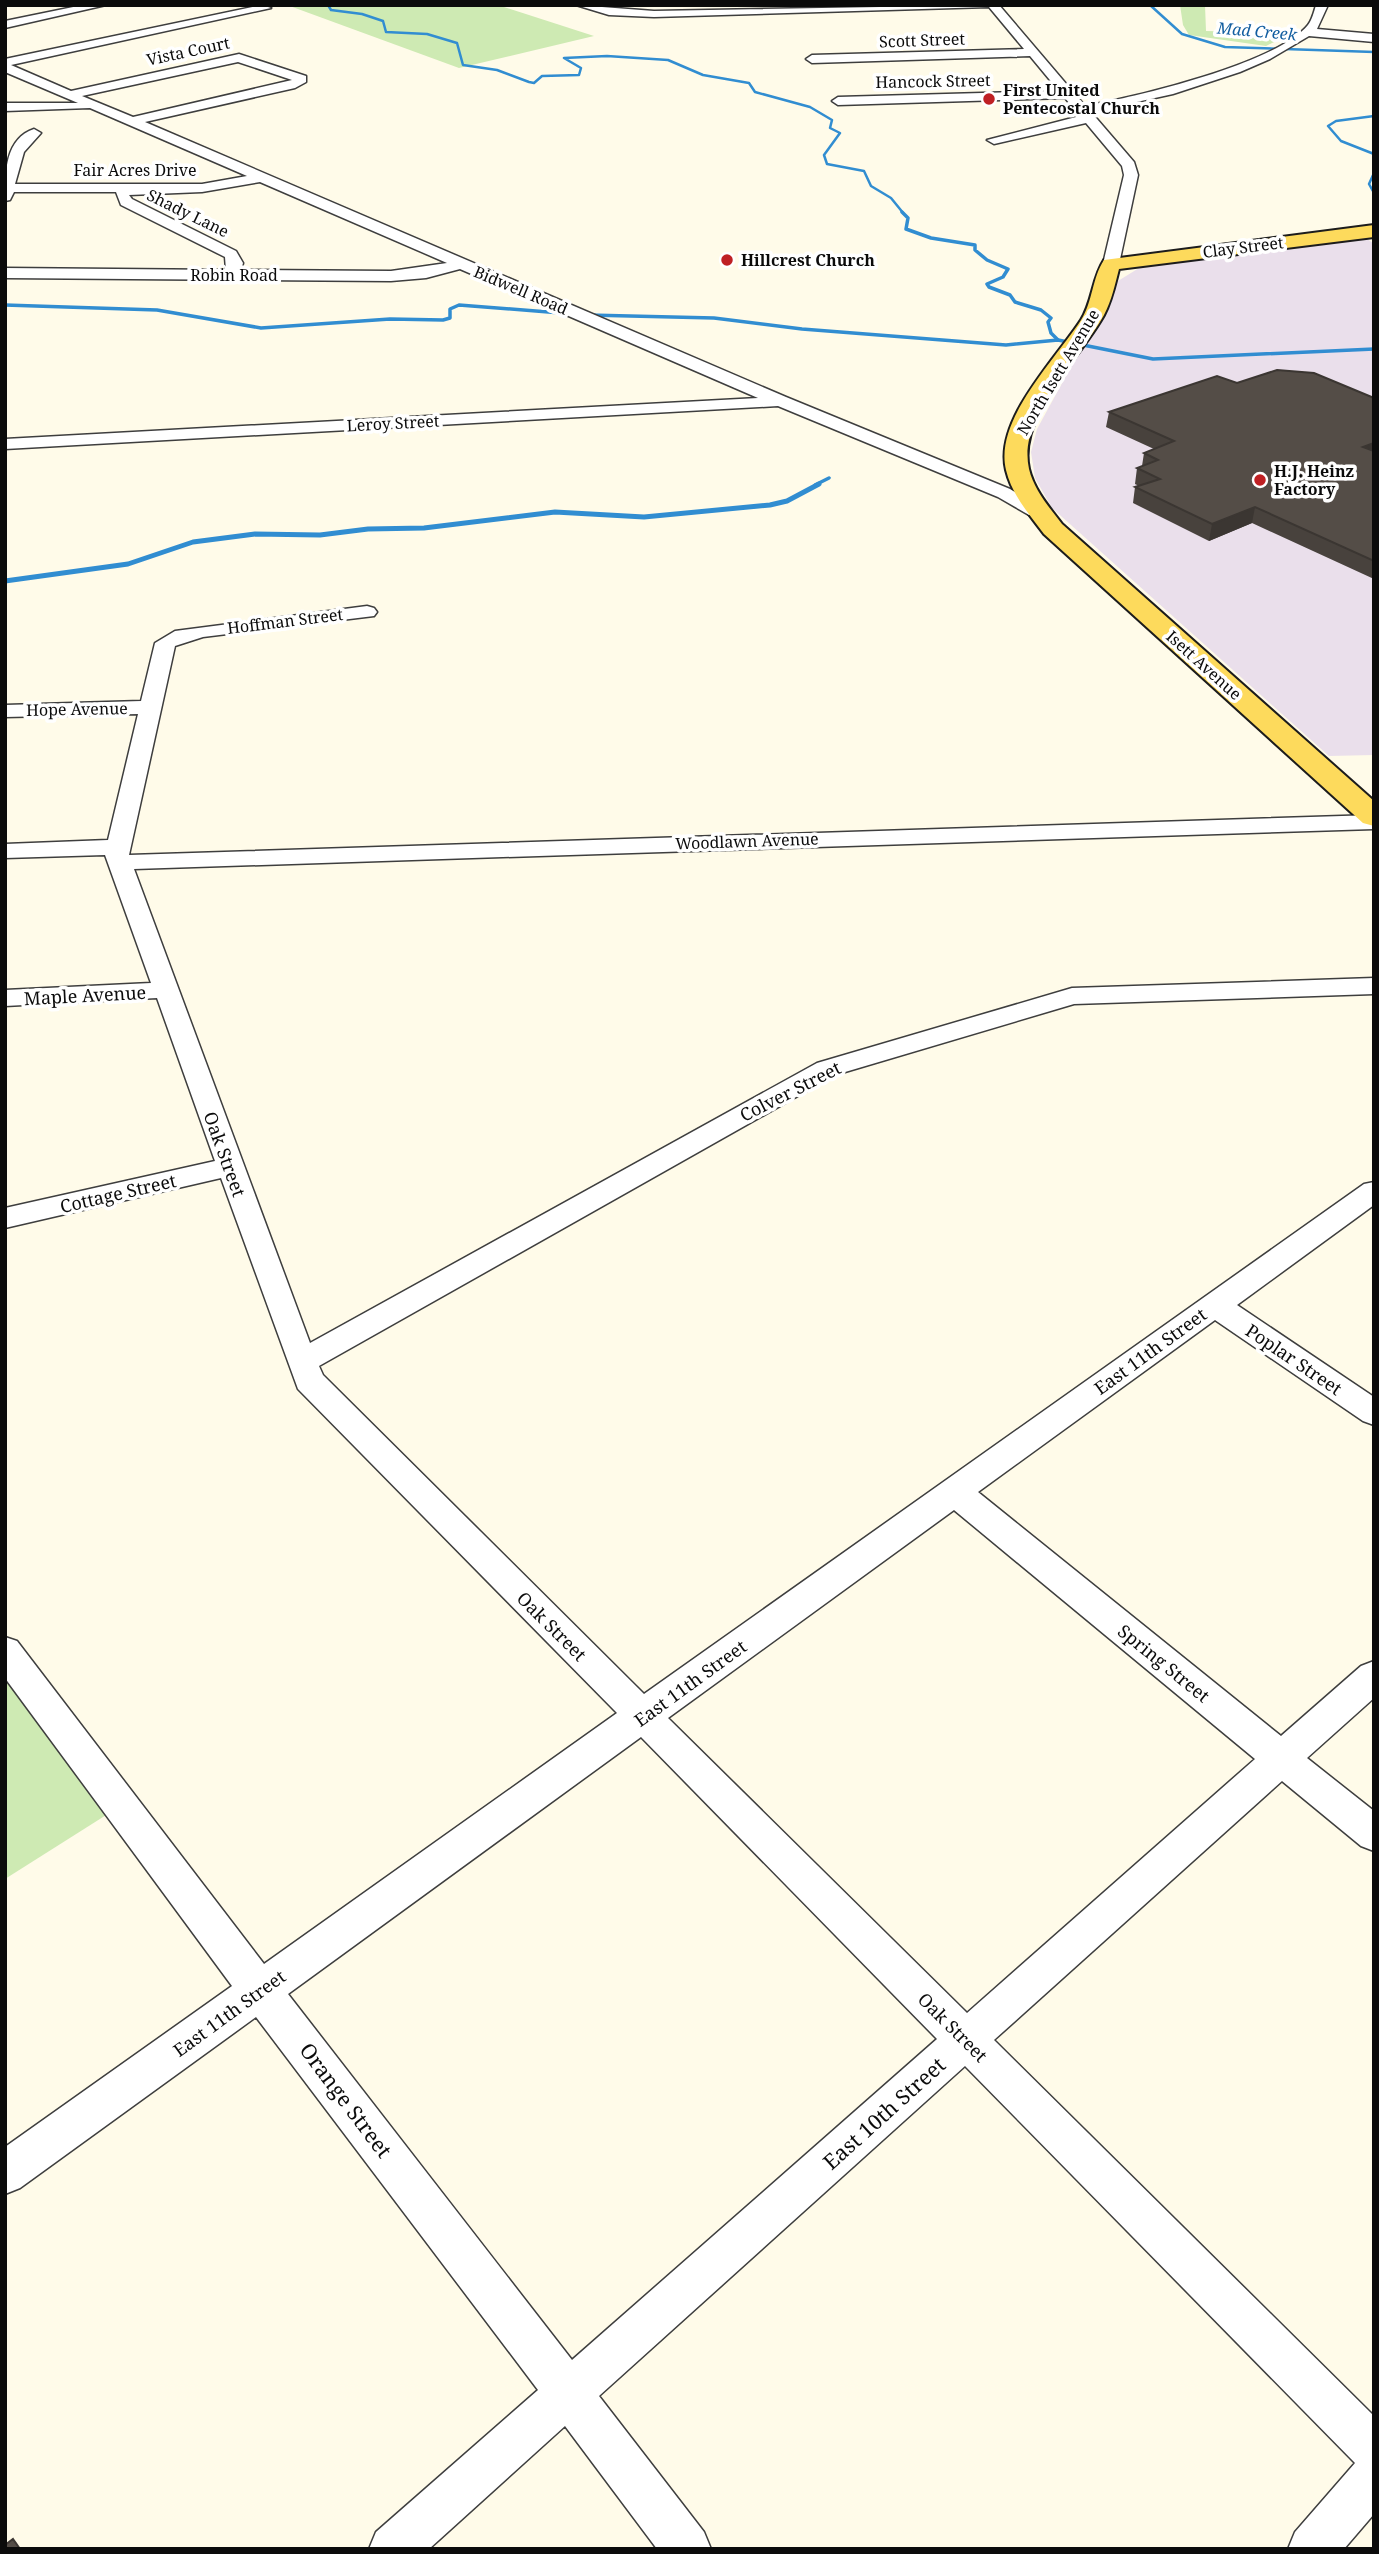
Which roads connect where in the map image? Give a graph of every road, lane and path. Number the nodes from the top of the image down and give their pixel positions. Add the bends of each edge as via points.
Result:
1 (102, 5) edge
2 (581, 5) edge
3 (985, 5) edge
4 (993, 5) edge
5 (1322, 5) edge
6 (265, 8) dead end
7 (780, 8) edge
8 (636, 9) edge
9 (705, 9) edge
10 (5, 25) edge
11 (1307, 32) junction
12 (1374, 38) edge
13 (1034, 52) junction
14 (812, 59) dead end
15 (5, 65) edge
16 (1071, 94) junction
17 (68, 95) junction
18 (838, 101) dead end
19 (5, 107) edge
20 (96, 107) junction
21 (1087, 114) junction
22 (130, 122) junction
23 (34, 133) dead end
24 (994, 140) dead end
25 (260, 178) junction
26 (128, 188) junction
27 (7, 193) edge
28 (1374, 231) edge
29 (461, 264) junction
30 (1111, 264) junction
31 (5, 273) edge
32 (232, 275) junction
33 (780, 401) junction
34 (5, 444) edge
35 (1036, 512) junction
36 (367, 612) dead end
37 (148, 707) junction
38 (5, 711) edge
39 (1374, 817) edge
40 (1374, 822) edge
41 (5, 851) edge
42 (119, 855) junction
43 (1374, 986) edge
44 (165, 990) junction
45 (5, 999) edge
46 (230, 1167) junction
47 (1374, 1191) edge
48 (5, 1218) edge
49 (1215, 1305) junction
50 (301, 1362) junction
51 (1374, 1413) edge
52 (955, 1492) junction
53 (5, 1651) edge
54 (1374, 1676) edge
55 (644, 1717) junction
56 (1281, 1758) junction
57 (1374, 1834) edge
58 (260, 1991) junction
59 (967, 2040) junction
60 (5, 2173) edge
61 (569, 2395) junction
62 (1374, 2449) edge
63 (1374, 2478) edge
64 (393, 2549) edge
65 (687, 2549) edge
66 (1312, 2549) edge

1 - 10 street
2 - 8 street
3 - 7 street
4 - 13 street
5 - 11 street via 1315,25
6 - 15 street
7 - 9 street
8 - 9 street
11 - 12 street
11 - 21 street via 1238,69
13 - 14 street, Scott Street
13 - 16 street
15 - 17 street, Bidwell Road
16 - 18 street, Hancock Street
16 - 21 street
17 - 20 street, Bidwell Road
17 - 22 street, Vista Court via 239,58 302,79
19 - 20 street
20 - 22 street, Bidwell Road
21 - 24 street
21 - 30 street, North Isett Avenue via 1130,169
22 - 25 street, Bidwell Road
23 - 27 street via 23,143
25 - 26 street, Fair Acres Drive via 202,188
25 - 29 street, Bidwell Road
26 - 27 street, Fair Acres Drive
26 - 32 street, Shady Lane via 122,194 126,202 231,254 235,262
28 - 30 main road, Clay Street
29 - 32 street, Robin Road via 391,276
29 - 33 street, Bidwell Road
30 - 35 main road, North Isett Avenue via 1093,317 1028,413 1015,445 1019,483
31 - 32 street, Robin Road
33 - 34 street, Leroy Street
33 - 35 street, Bidwell Road via 1004,493
35 - 39 main road, Isett Avenue
36 - 37 street, Hoffman Street via 203,631 172,639 162,648
37 - 38 street, Hope Avenue
37 - 42 street
40 - 42 street, Woodlawn Avenue
41 - 42 street, Woodlawn Avenue
42 - 44 street, Oak Street
43 - 50 street, Colver Street via 1072,996 826,1069
44 - 45 street, Maple Avenue
44 - 46 street, Oak Street
46 - 48 street, Cottage Street
46 - 50 street, Oak Street
47 - 49 street, East 11th Street
49 - 51 street, Poplar Street
49 - 52 street, East 11th Street
50 - 55 street, Oak Street via 309,1381
52 - 55 street, East 11th Street
52 - 56 street, Spring Street
53 - 58 street, Orange Street
54 - 56 street, East 10th Street
55 - 58 street, East 11th Street
55 - 59 street, Oak Street
56 - 57 street, Spring Street
56 - 59 street, East 10th Street
58 - 60 street, East 11th Street
58 - 61 street, Orange Street
59 - 61 street, East 10th Street
59 - 62 street, Oak Street
61 - 64 street, East 10th Street
61 - 65 street, Orange Street
63 - 66 street

